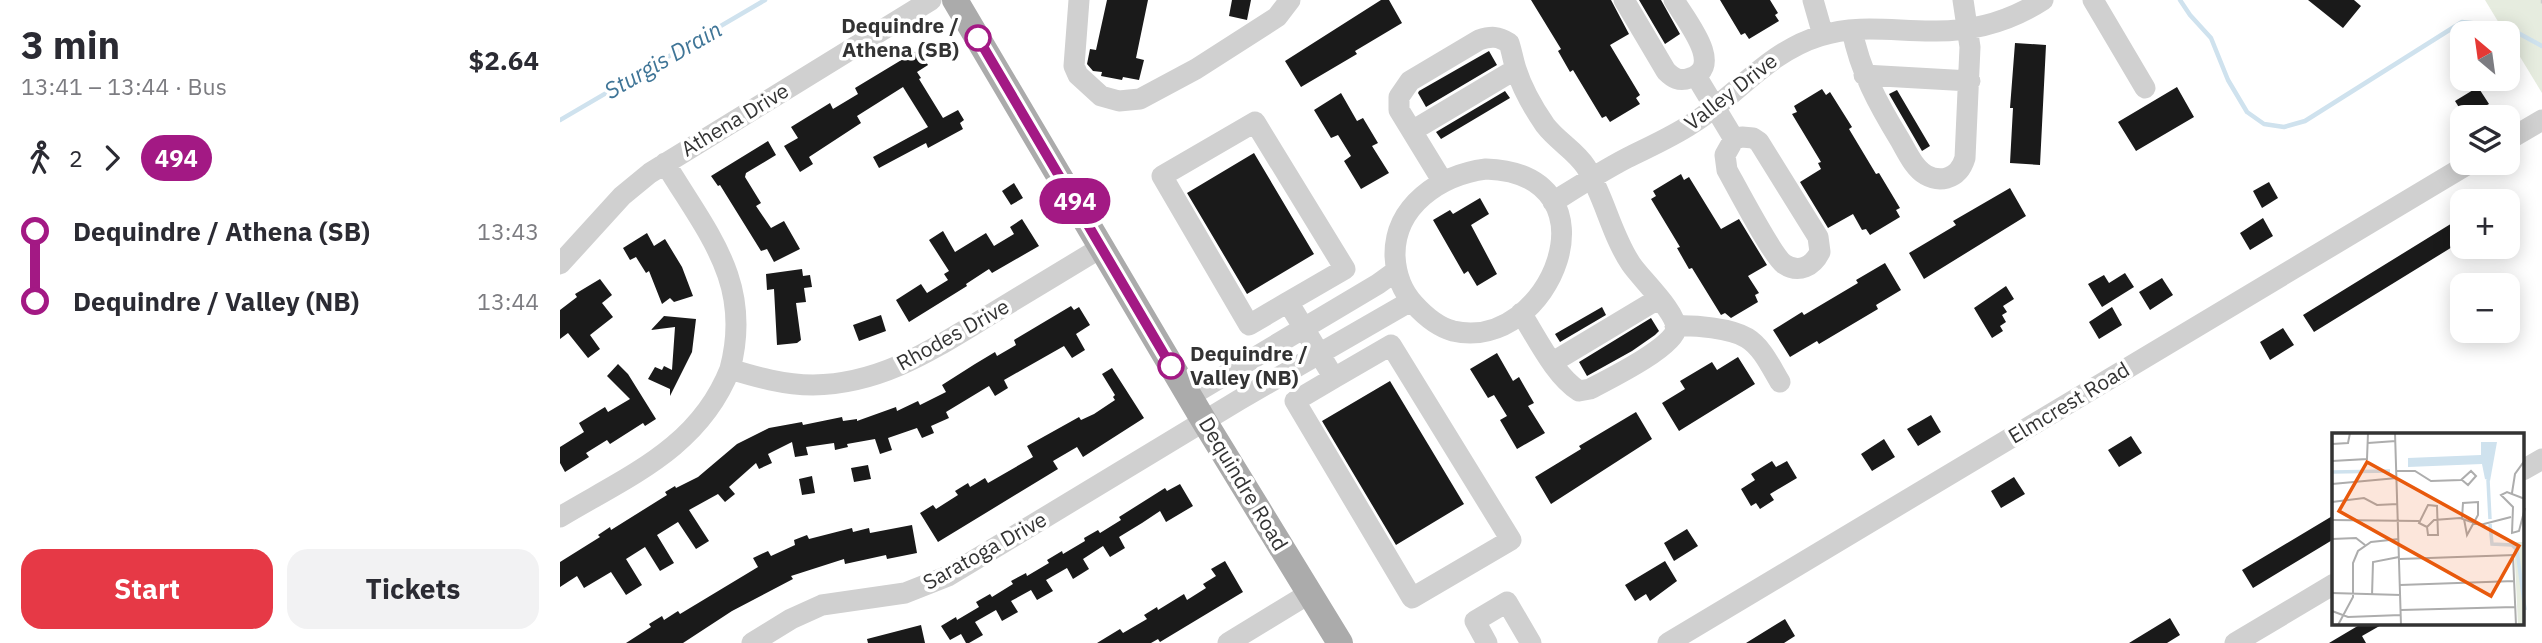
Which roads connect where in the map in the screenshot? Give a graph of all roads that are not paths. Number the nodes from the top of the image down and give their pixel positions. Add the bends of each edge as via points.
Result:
1 (931, 0) edge
2 (955, 0) edge
3 (1079, 0) edge
4 (1290, 0) edge
5 (1624, 0) edge
6 (1674, 0) edge
7 (1813, 0) edge
8 (1963, 0) edge
9 (2043, 0) edge
10 (2093, 0) edge
11 (1966, 29) junction
12 (1852, 30) junction
13 (1823, 35) junction
14 (1516, 69) junction
15 (1864, 75) junction
16 (1696, 76) junction
17 (1970, 81) junction
18 (2145, 88) dead end
19 (1715, 108) junction
20 (2540, 125) edge
21 (1412, 131) junction
22 (2520, 135) edge
23 (1734, 139) junction
24 (665, 163) junction
25 (2450, 175) edge
26 (1592, 178) junction
27 (1443, 182) junction
28 (1553, 202) junction
29 (1102, 247) junction
30 (560, 264) edge
31 (1403, 286) junction
32 (1658, 299) junction
33 (1288, 302) junction
34 (1521, 313) junction
35 (1675, 326) junction
36 (1304, 329) junction
37 (1319, 354) junction
38 (1553, 362) junction
39 (730, 369) junction
40 (1334, 379) junction
41 (1780, 382) dead end
42 (1190, 396) junction
43 (1205, 421) junction
44 (2542, 459) edge
45 (2525, 469) edge
46 (560, 517) edge
47 (2332, 585) edge
48 (1310, 593) junction
49 (752, 643) edge
50 (1228, 643) edge
51 (1340, 643) edge
52 (1487, 643) edge
53 (1531, 643) edge
54 (1668, 643) edge
55 (2235, 643) edge

1 - 24 street, Athena Drive
2 - 29 main road, Dequindre Road
3 - 4 street via 1074,66 1101,96 1119,101 1140,99 1196,69 1277,17
5 - 16 street via 1666,71 1681,81
6 - 16 street via 1705,56 1703,69
7 - 13 street
8 - 11 street
9 - 11 street, Valley Drive via 2017,15
10 - 18 street
11 - 12 street, Valley Drive
11 - 17 street
12 - 13 street, Valley Drive
12 - 15 street
13 - 19 street, Valley Drive via 1770,60
14 - 21 street
14 - 21 street via 1508,43 1500,37 1490,36 1467,46 1403,88 1399,110
14 - 26 street via 1545,125
15 - 17 street
15 - 17 street via 1910,158 1919,170 1936,179 1951,176 1962,166
16 - 19 street
19 - 23 street
19 - 26 street, Valley Drive via 1673,136
20 - 22 street
21 - 27 street
23 - 23 street via 1725,155 1727,170 1779,259 1794,268 1811,264 1820,252 1818,237 1770,159 1753,138
24 - 30 street, Athena Drive via 622,196
24 - 39 street via 716,245 733,289 737,326
25 - 54 street, Elmcrest Road
26 - 28 street, Valley Drive
26 - 32 street via 1621,248
27 - 28 street via 1470,171 1502,170 1530,179
27 - 31 street via 1423,195 1401,222 1395,243
28 - 34 street via 1562,230 1559,258 1544,289
29 - 39 street, Rhodes Drive via 897,368 840,383 810,385
29 - 42 main road, Dequindre Road
31 - 34 street via 1424,315 1453,331 1488,330
31 - 36 street
31 - 37 street
32 - 35 street
32 - 38 street
33 - 33 street via 1249,325 1161,176 1255,122 1345,269
33 - 36 street
34 - 38 street
35 - 38 street via 1667,343 1590,389 1579,391 1568,384
35 - 41 street via 1748,338
36 - 37 street
36 - 42 street
37 - 40 street
37 - 43 street
39 - 46 street via 715,402 682,440
40 - 40 street via 1295,401 1412,598 1511,540 1391,345
42 - 43 main road, Dequindre Road
43 - 48 main road, Dequindre Road
43 - 49 street, Saratoga Drive via 948,576 905,593 822,605
44 - 45 street
47 - 55 street
48 - 50 street
48 - 51 main road, Dequindre Road
52 - 53 street via 1475,621 1507,602

